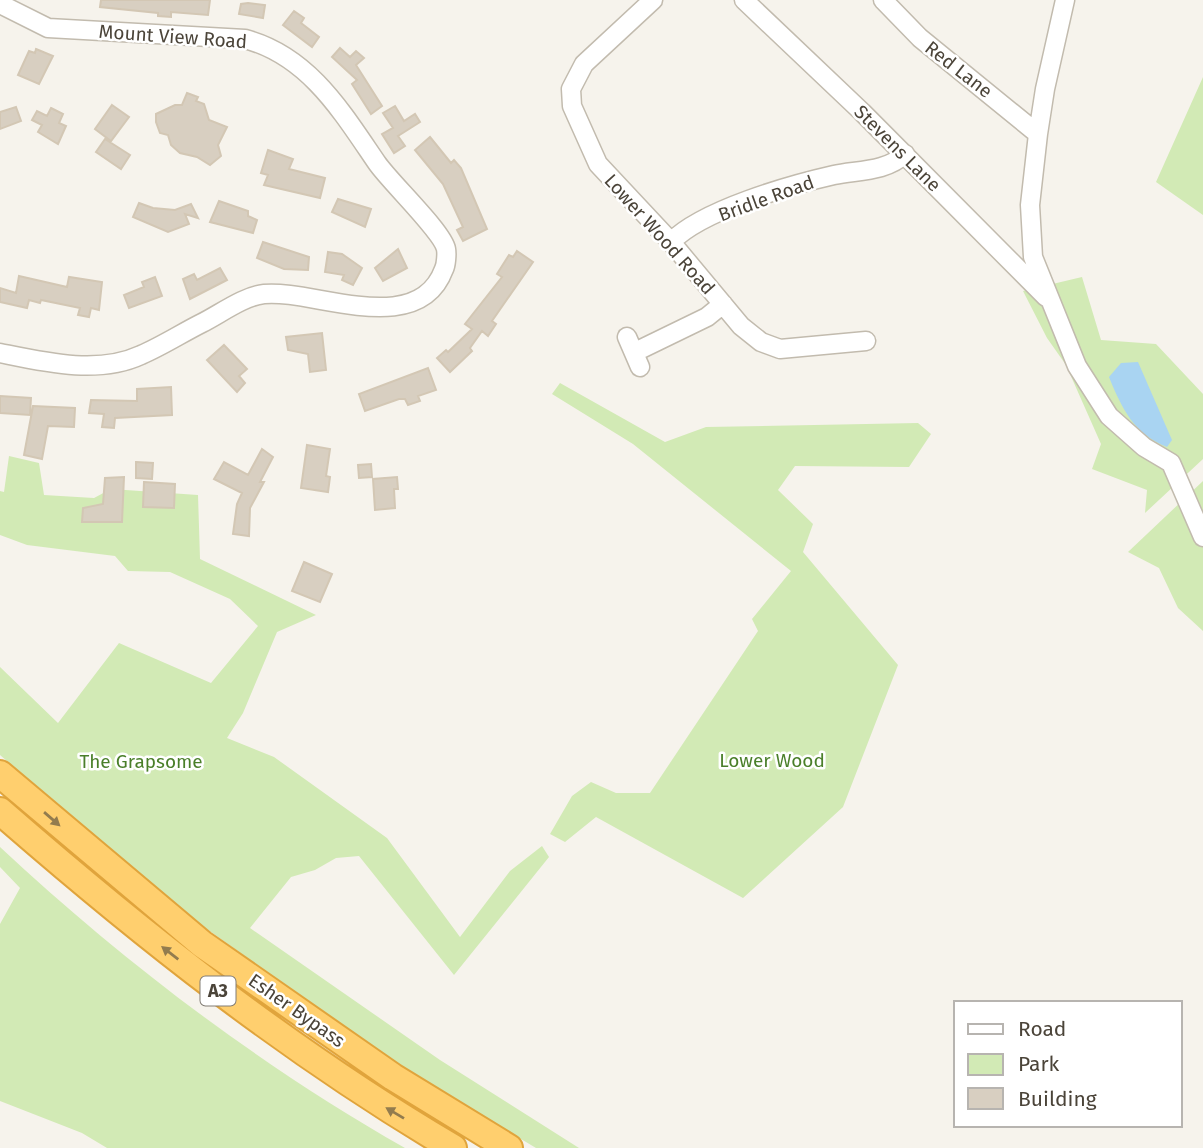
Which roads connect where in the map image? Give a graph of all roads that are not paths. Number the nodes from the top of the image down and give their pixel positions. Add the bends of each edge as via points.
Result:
1 (653, 0) edge
2 (744, 0) edge
3 (883, 0) edge
4 (1065, 0) edge
5 (0, 4) edge
6 (1038, 134) junction
7 (905, 155) junction
8 (671, 242) junction
9 (1033, 257) junction
10 (1014, 266) junction
11 (1049, 299) junction
12 (723, 304) junction
13 (866, 340) dead end
14 (634, 352) dead end
15 (0, 353) edge
16 (1203, 537) edge
17 (0, 774) edge
18 (0, 811) edge
19 (453, 1148) edge
20 (509, 1148) edge

1 - 8 street, Lower Wood Road via 584,64 571,89 572,106 598,164
2 - 7 street, Stevens Lane
3 - 6 street, Red Lane via 920,38
4 - 6 street
5 - 15 street, Mount View Road via 48,28 246,39 269,45 336,101 390,181 438,232 446,248 436,284 414,301 390,309 264,294 139,356 97,365 51,363
6 - 9 street via 1030,205
7 - 8 street, Bridle Road via 884,167 778,190 688,228
7 - 10 street, Stevens Lane
8 - 12 street, Lower Wood Road
9 - 10 street
9 - 11 street
10 - 11 street, Stevens Lane
11 - 16 street via 1077,366 1109,416 1171,464
12 - 13 street, Lower Wood Road via 752,335 779,349
12 - 14 street via 708,317
17 -> 20 highway, Esher Bypass / A3 via 202,944 393,1077
19 -> 18 highway, Esher Bypass / A3 via 371,1099 233,1002 105,903

